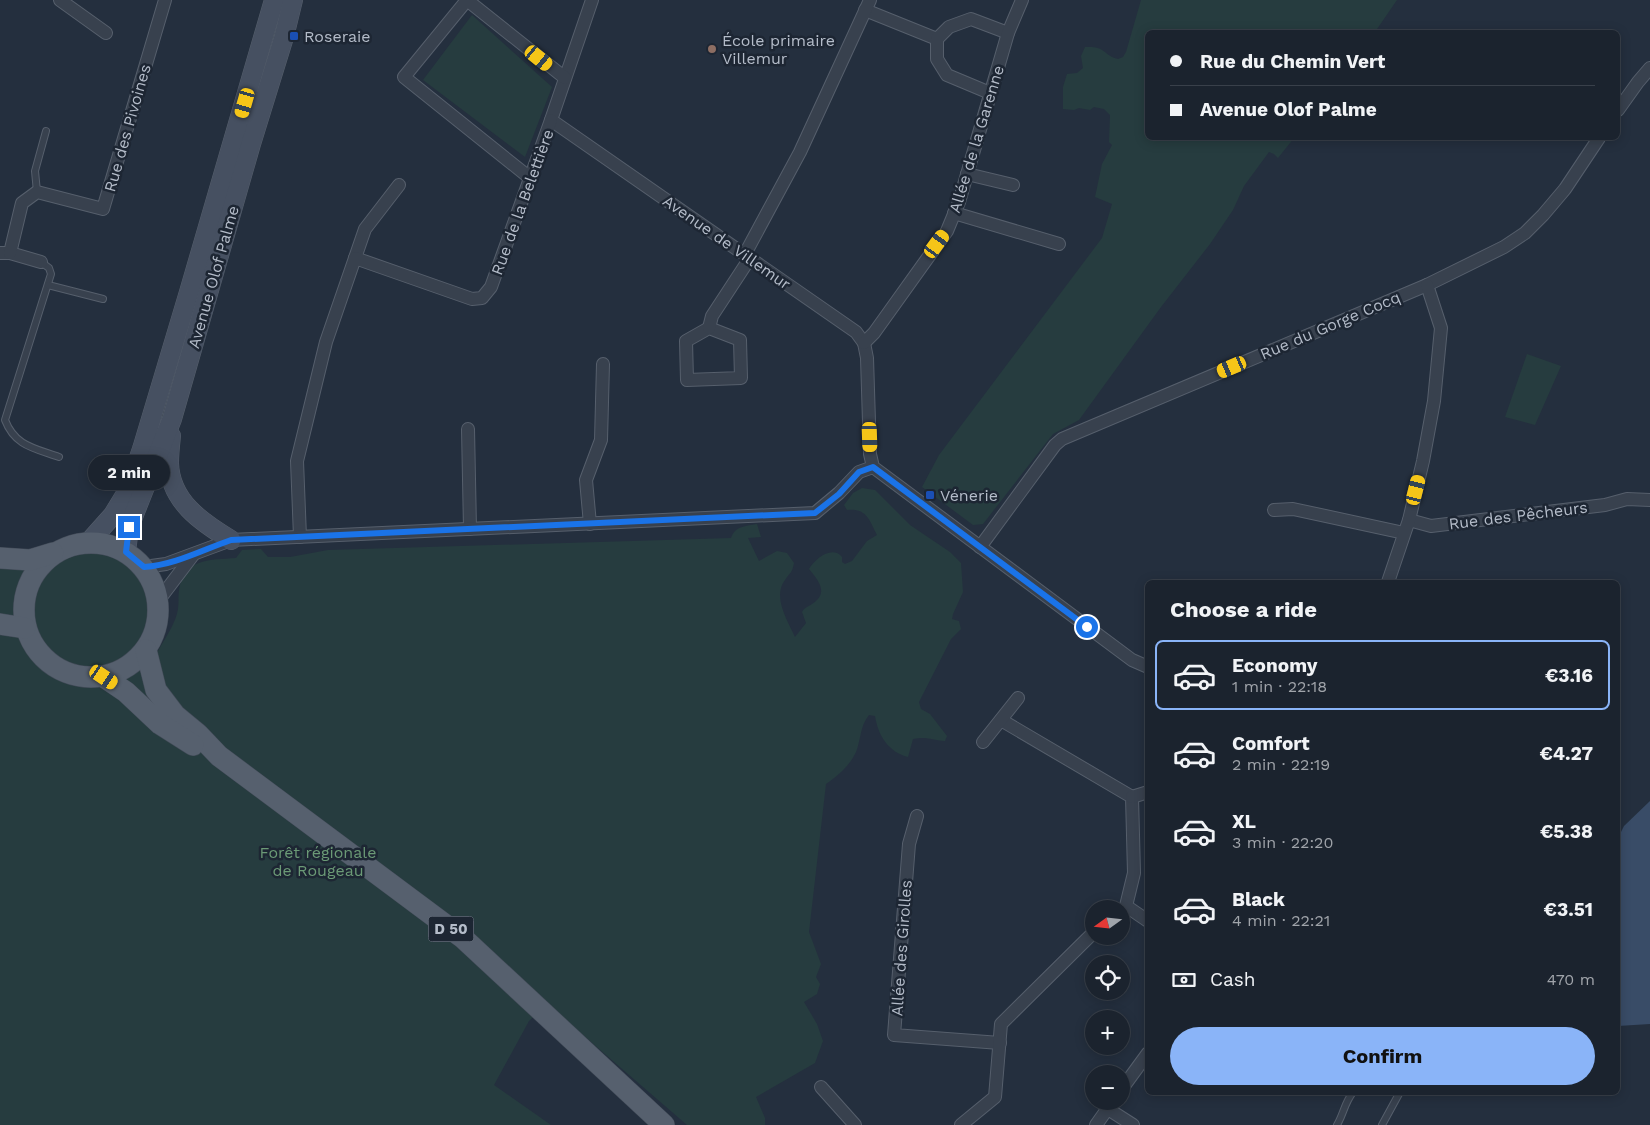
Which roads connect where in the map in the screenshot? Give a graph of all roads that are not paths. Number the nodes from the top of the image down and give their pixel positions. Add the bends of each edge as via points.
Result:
1 (60, 0) edge
2 (165, 0) edge
3 (274, 0) edge
4 (293, 0) edge
5 (592, 0) edge
6 (1022, 0) edge
7 (868, 5) edge
8 (106, 33) dead end
9 (1008, 33) junction
10 (937, 39) junction
11 (1650, 68) edge
12 (565, 78) junction
13 (990, 93) junction
14 (1620, 107) edge
15 (551, 120) junction
16 (46, 130) dead end
17 (1598, 140) edge
18 (967, 174) junction
19 (530, 178) junction
20 (398, 185) dead end
21 (1013, 185) dead end
22 (37, 192) junction
23 (954, 213) junction
24 (1059, 244) dead end
25 (5, 253) edge
26 (747, 256) junction
27 (356, 258) junction
28 (41, 262) joint
29 (48, 285) junction
30 (1427, 285) junction
31 (103, 298) dead end
32 (709, 328) junction
33 (864, 343) junction
34 (602, 364) dead end
35 (172, 419) junction
36 (468, 429) dead end
37 (58, 458) dead end
38 (873, 467) junction
39 (1650, 500) edge
40 (1274, 510) dead end
41 (1408, 520) junction
42 (590, 524) junction
43 (470, 530) junction
44 (1404, 532) junction
45 (300, 537) junction
46 (231, 540) junction
47 (88, 542) junction
48 (980, 547) junction
49 (58, 551) junction
50 (126, 552) junction
51 (193, 555) junction
52 (0, 558) edge
53 (144, 567) junction
54 (1389, 580) edge
55 (158, 601) junction
56 (0, 624) edge
57 (25, 628) junction
58 (146, 650) junction
59 (1145, 666) edge
60 (104, 677) junction
61 (1018, 698) dead end
62 (1001, 720) junction
63 (983, 742) dead end
64 (219, 756) junction
65 (1145, 793) edge
66 (1132, 797) junction
67 (917, 816) dead end
68 (1126, 900) edge
69 (1130, 910) edge
70 (1145, 919) edge
71 (1085, 941) edge
72 (1000, 1043) junction
73 (1145, 1057) edge
74 (1130, 1078) edge
75 (820, 1087) dead end
76 (1351, 1095) edge
77 (1398, 1095) edge
78 (1107, 1110) edge
79 (1117, 1110) edge
80 (664, 1125) edge
81 (855, 1125) edge
82 (961, 1125) edge
83 (1096, 1125) edge
84 (1134, 1125) edge
85 (1337, 1125) edge
86 (1382, 1125) edge

1 - 8 street
2 - 22 street, Rue des Pivoines via 103,209
3 - 47 main road, Avenue Olof Palme via 139,458 127,492 113,515
4 - 35 main road, Avenue Olof Palme
5 - 12 street
6 - 9 street, Allée de la Garenne
7 - 10 street
7 - 26 street via 800,152
9 - 10 street via 971,19 949,27
9 - 13 street, Allée de la Garenne
10 - 13 street via 937,59 947,75
11 - 14 street
12 - 15 street
12 - 19 street via 467,0 404,77
13 - 18 street, Allée de la Garenne
15 - 19 street, Rue de la Belettière
15 - 26 street, Avenue de Villemur
16 - 22 lane via 34,171
17 - 30 street, Rue du Gorge Cocq via 1565,189 1525,233 1504,247
18 - 21 street
18 - 23 street, Allée de la Garenne
19 - 27 street, Rue de la Belettière via 491,288 482,298 472,299
20 - 27 street via 364,228
22 - 25 street via 22,203
23 - 24 street
23 - 33 street, Allée de la Garenne via 947,231 874,334
25 - 28 street
26 - 32 street via 712,316
26 - 33 street, Avenue de Villemur via 856,332
27 - 45 street via 326,342 297,461
28 - 29 lane via 51,274
29 - 31 lane
29 - 37 lane via 5,420 12,435 21,443
30 - 41 street via 1441,328 1440,350 1423,461
30 - 48 street, Rue du Gorge Cocq via 1062,440 1055,445
32 - 32 street via 686,341 687,380 741,378 740,340
33 - 38 street via 868,358
34 - 42 street via 601,440 586,480
35 - 46 main road via 169,463 172,483 190,512
35 - 50 main road, Avenue Olof Palme via 129,527
36 - 43 street
38 - 42 street via 859,472 815,513
38 - 48 street
39 - 41 street, Rue des Pêcheurs via 1627,499 1605,505 1431,526
40 - 44 street via 1293,509
41 - 44 street
42 - 43 street
43 - 45 street
44 - 54 street
45 - 46 street
46 - 51 street
47 - 49 main road
47 - 50 main road
48 - 59 street via 1132,660
49 - 52 main road via 30,560
49 - 57 main road via 39,566 28,584 23,607
50 - 53 main road
51 - 53 street
51 - 55 street
53 - 55 main road
55 - 58 main road via 155,634
56 - 57 main road
57 - 60 main road via 35,650 63,672 81,678
58 - 60 main road via 132,664
58 - 64 main road, D 50 via 156,690 175,715
60 - 64 main road, D 50 via 126,692 160,724
61 - 62 street
62 - 63 street
62 - 66 street
64 - 80 main road, D 50 via 463,938
65 - 66 street
66 - 68 street via 1134,873
67 - 72 street, Allée des Girolles via 909,844 894,1035
69 - 70 street
71 - 72 street via 1001,1024
72 - 82 street via 995,1097
73 - 74 street
75 - 81 street
76 - 85 lane via 1345,1102
77 - 86 lane
78 - 83 street
79 - 84 street

